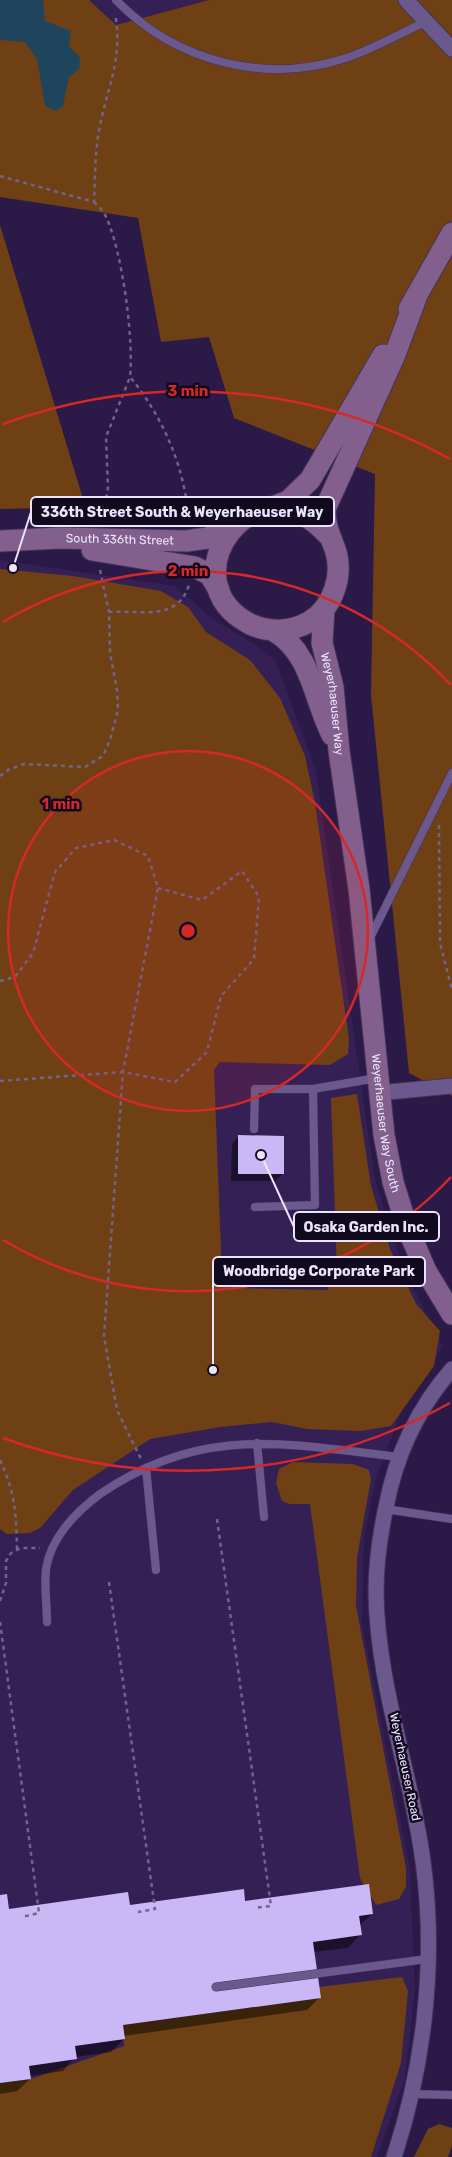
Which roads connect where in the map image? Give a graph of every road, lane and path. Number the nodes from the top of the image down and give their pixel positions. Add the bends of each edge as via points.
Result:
1 (406, 0) edge
2 (115, 4) edge
3 (425, 22) junction
4 (452, 49) edge
5 (0, 176) edge
6 (94, 202) junction
7 (452, 233) edge
8 (416, 298) junction
9 (130, 377) junction
10 (268, 509) junction
11 (235, 524) junction
12 (102, 526) dead end
13 (189, 530) dead end
14 (328, 535) junction
15 (0, 542) edge
16 (99, 567) dead end
17 (189, 585) dead end
18 (219, 590) junction
19 (324, 610) junction
20 (109, 612) junction
21 (274, 631) junction
22 (340, 751) junction
23 (452, 773) edge
24 (0, 776) edge
25 (439, 801) junction
26 (158, 888) junction
27 (365, 949) junction
28 (0, 981) edge
29 (452, 990) edge
30 (123, 1072) junction
31 (0, 1081) edge
32 (377, 1085) junction
33 (452, 1086) edge
34 (313, 1089) junction
35 (254, 1129) dead end
36 (255, 1207) dead end
37 (452, 1314) edge
38 (452, 1369) edge
39 (452, 1380) edge
40 (436, 1387) junction
41 (257, 1443) junction
42 (399, 1456) junction
43 (0, 1460) edge
44 (146, 1468) junction
45 (385, 1509) junction
46 (264, 1517) dead end
47 (217, 1519) dead end
48 (452, 1519) edge
49 (17, 1550) junction
50 (51, 1552) junction
51 (156, 1570) dead end
52 (109, 1582) dead end
53 (0, 1601) edge
54 (0, 1622) edge
55 (47, 1622) dead end
56 (254, 1908) dead end
57 (138, 1912) dead end
58 (22, 1916) dead end
59 (427, 1959) junction
60 (216, 1986) dead end
61 (412, 2094) junction
62 (452, 2095) edge
63 (394, 2157) edge

1 - 3 street
2 - 3 lane via 164,40 222,63 263,69 289,69 346,58
2 - 6 path via 117,60 98,136
3 - 4 street
5 - 6 path
6 - 9 path via 106,216 114,240 129,328
7 - 8 street
8 - 10 street via 310,480 288,501
8 - 14 street via 394,357 328,498 325,516
9 - 12 path via 106,437 108,488
9 - 13 path via 145,395 172,449 188,498
10 - 11 street via 250,514
10 - 14 street via 285,508 302,513
11 - 15 street, South 336th Street via 215,536 186,541 60,538
11 - 18 street via 217,555
14 - 19 street via 335,549 338,581
15 - 18 street, South 336th Street via 65,546 179,563 204,570
16 - 20 path
17 - 20 path via 185,597 165,611
18 - 21 street via 241,619
19 - 21 street via 310,622 293,629
19 - 22 street, Weyerhaeuser Way via 322,643 333,687
20 - 24 path via 110,653 118,710 103,756 85,767 24,764
21 - 22 street, Weyerhaeuser Way via 284,636 299,654 324,720
22 - 27 street, Weyerhaeuser Way South
23 - 25 lane
25 - 27 lane
25 - 29 path via 440,944
26 - 28 path via 148,856 114,840 76,848 55,872 33,954 15,978
26 - 30 path
26 - 30 path via 202,900 242,871 259,897 254,959 221,996 207,1052 175,1082
27 - 32 street, Weyerhaeuser Way South
30 - 31 path
30 - 44 path via 104,1336 117,1410
32 - 33 street
32 - 34 lane
32 - 37 street, Weyerhaeuser Way South via 393,1182 407,1228 426,1271
34 - 35 lane via 255,1089
34 - 36 lane via 315,1206
38 - 40 street, Weyerhaeuser Road
39 - 40 street
40 - 42 street, Weyerhaeuser Road
41 - 42 lane
41 - 44 lane via 220,1446 177,1455
41 - 46 lane
42 - 45 street, Weyerhaeuser Road
43 - 49 path via 14,1497
44 - 50 lane via 127,1476 84,1506 61,1532
44 - 51 lane
45 - 48 lane
45 - 59 street, Weyerhaeuser Road via 377,1558 380,1645 420,1844 425,1879
47 - 56 path via 271,1906
49 - 50 path via 37,1547
49 - 53 path via 6,1561 6,1583
50 - 55 lane via 46,1569
52 - 57 path via 155,1909
54 - 58 path via 39,1913
59 - 60 lane
59 - 61 street, Weyerhaeuser Road via 418,2064
61 - 62 lane
61 - 63 street, Weyerhaeuser Road

